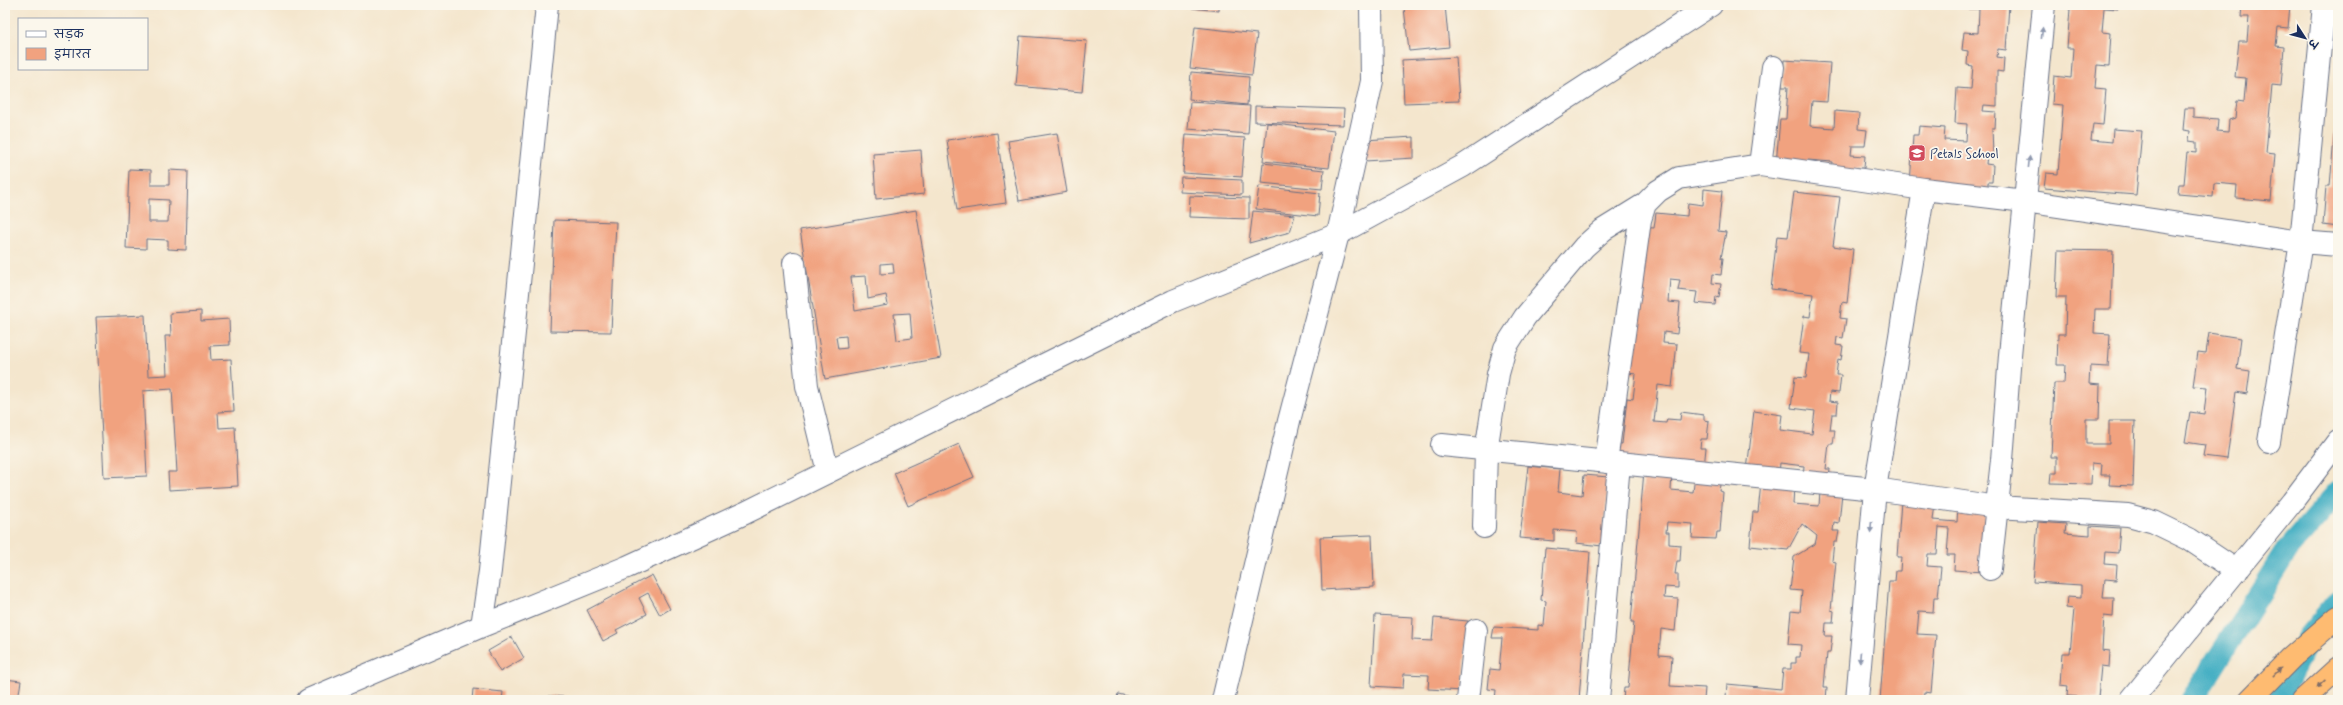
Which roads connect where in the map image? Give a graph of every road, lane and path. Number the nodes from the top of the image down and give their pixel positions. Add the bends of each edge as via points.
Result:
1 (547, 5) edge
2 (1371, 5) edge
3 (1711, 5) edge
4 (2044, 5) edge
5 (2324, 5) edge
6 (1773, 67) dead end
7 (1760, 165) junction
8 (1924, 190) junction
9 (2025, 201) junction
10 (1645, 204) junction
11 (1338, 234) junction
12 (2301, 242) junction
13 (2338, 245) edge
14 (794, 263) dead end
15 (2338, 441) edge
16 (2268, 442) dead end
17 (1442, 445) dead end
18 (1486, 451) junction
19 (1612, 463) junction
20 (828, 472) junction
21 (1875, 489) junction
22 (1997, 507) junction
23 (1484, 527) dead end
24 (1990, 569) dead end
25 (2237, 571) junction
26 (2338, 617) edge
27 (482, 626) junction
28 (1476, 630) dead end
29 (2338, 668) edge
30 (308, 700) edge
31 (1223, 700) edge
32 (1468, 700) edge
33 (1598, 700) edge
34 (1856, 700) edge
35 (2131, 700) edge
36 (2250, 700) edge
37 (2303, 700) edge

1 - 27 street via 490,571
2 - 11 street via 1372,81
3 - 11 street via 1463,166
9 -> 4 street
5 - 12 street
6 - 7 street
7 - 8 street
7 - 10 street via 1679,178 1658,191
8 - 9 street
8 - 21 street
9 - 12 street
9 - 22 street
10 - 18 street via 1603,230 1584,247 1515,331 1505,348 1498,374
10 - 19 street via 1640,220
11 - 20 street via 1173,301
11 - 31 street via 1289,421
12 - 13 street
12 - 16 street
14 - 20 street via 806,386
15 - 25 street
17 - 18 street
18 - 19 street
18 - 23 street
19 - 21 street
19 - 33 street
20 - 27 street via 627,567
21 - 22 street
21 -> 34 street
22 - 24 street
22 - 25 street via 2128,515 2154,522 2189,540
25 - 35 street
36 -> 26 highway via 2291,658
27 - 30 street
28 - 32 street
29 -> 37 highway

